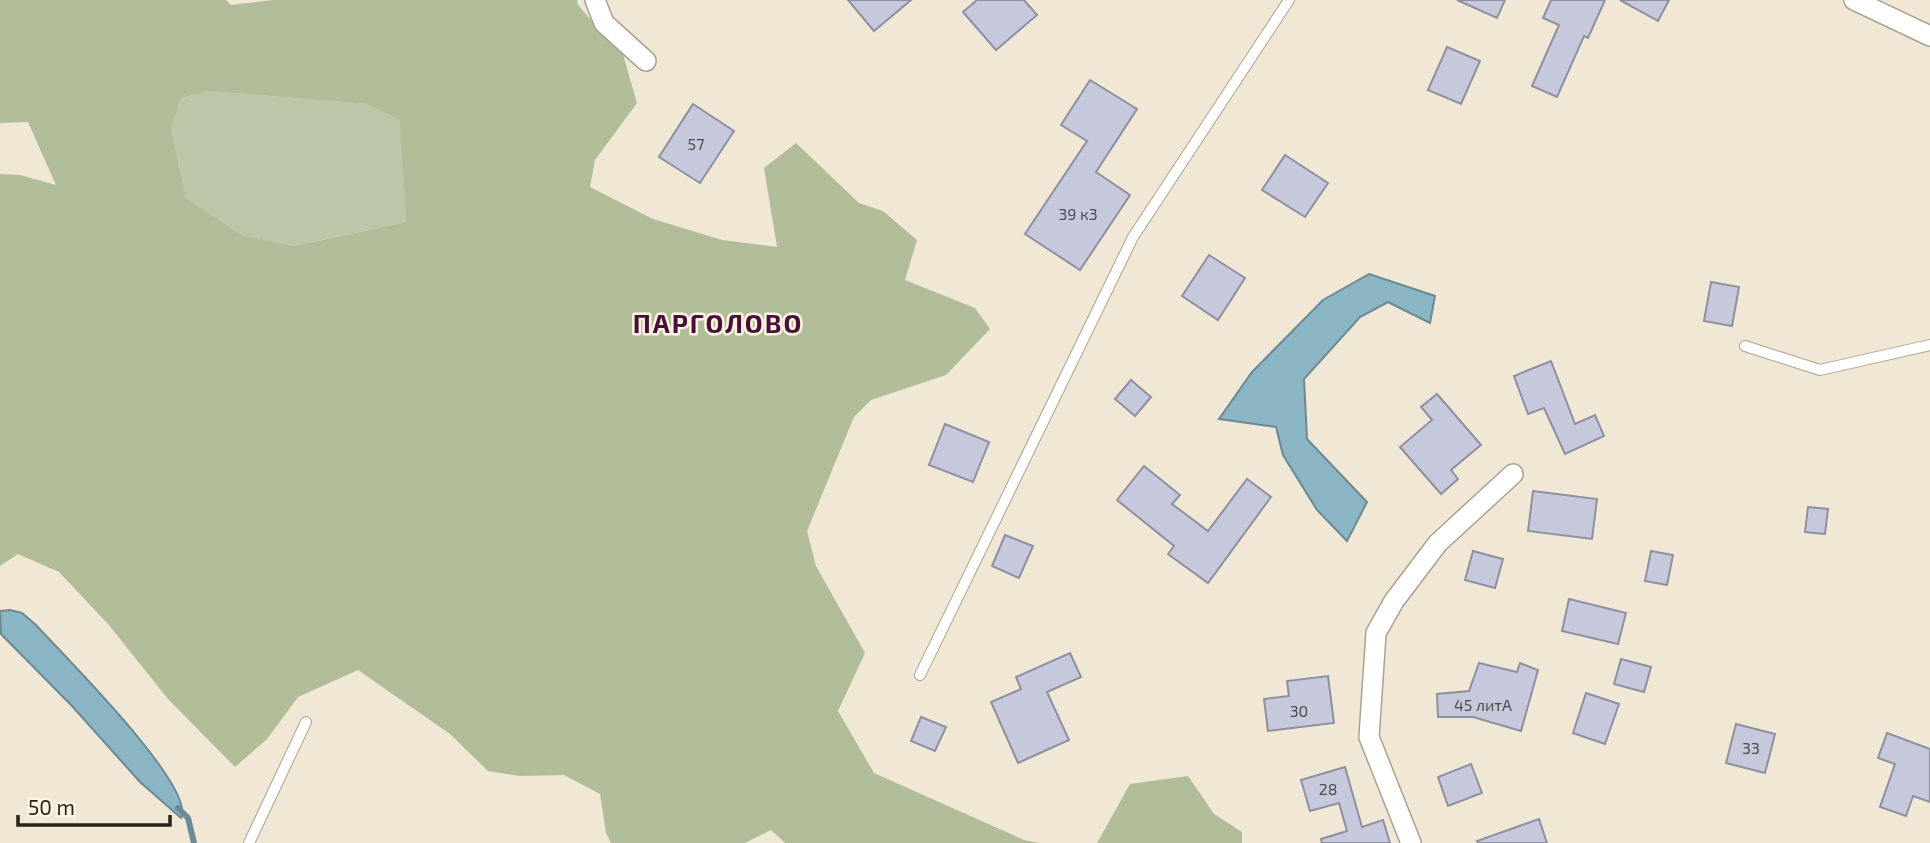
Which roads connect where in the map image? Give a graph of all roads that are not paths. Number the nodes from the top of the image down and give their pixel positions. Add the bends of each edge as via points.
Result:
1 (594, 0) edge
2 (1289, 0) edge
3 (1854, 0) edge
4 (1930, 36) edge
5 (646, 61) dead end
6 (1930, 345) edge
7 (1745, 346) dead end
8 (1513, 474) dead end
9 (920, 675) dead end
10 (306, 722) dead end
11 (249, 843) edge
12 (1411, 843) edge

1 - 5 street via 604,23
2 - 9 lane via 1133,237
3 - 4 street
6 - 7 lane via 1820,370
8 - 12 street via 1438,543 1376,633 1369,737
10 - 11 lane

